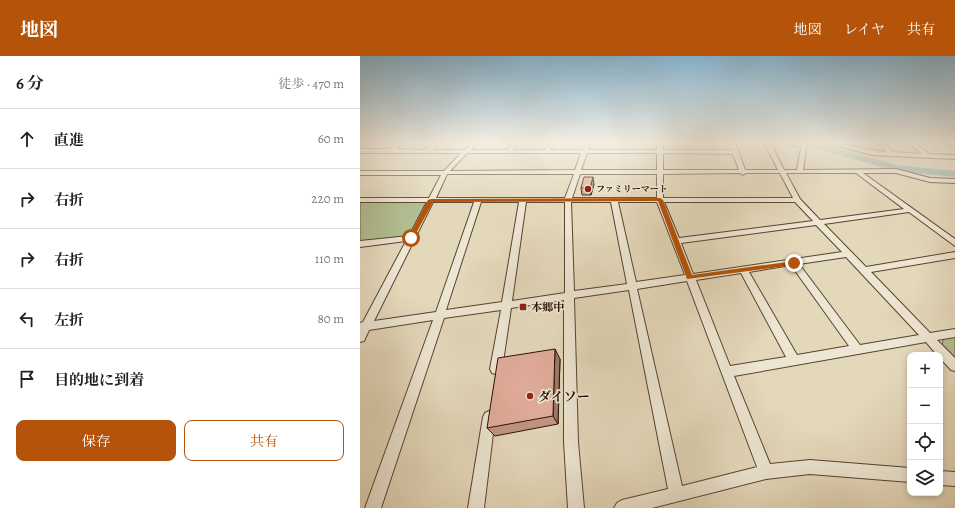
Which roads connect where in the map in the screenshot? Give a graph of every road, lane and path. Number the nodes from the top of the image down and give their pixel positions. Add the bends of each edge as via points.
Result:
1 (455, 163) edge
2 (581, 163) edge
3 (660, 163) edge
4 (740, 163) edge
5 (777, 163) edge
6 (801, 163) edge
7 (800, 172) junction
8 (858, 172) junction
9 (360, 173) edge
10 (446, 173) junction
11 (577, 173) junction
12 (660, 173) junction
13 (744, 173) junction
14 (782, 173) junction
15 (955, 182) edge
16 (360, 200) edge
17 (431, 200) junction
18 (478, 200) junction
19 (523, 200) junction
20 (568, 200) junction
21 (614, 200) junction
22 (660, 200) junction
23 (797, 200) junction
24 (911, 210) junction
25 (818, 222) junction
26 (411, 238) junction
27 (677, 242) junction
28 (955, 243) edge
29 (360, 244) edge
30 (847, 254) junction
31 (955, 255) edge
32 (794, 263) junction
33 (863, 270) junction
34 (744, 271) junction
35 (689, 278) junction
36 (632, 286) junction
37 (568, 295) junction
38 (506, 305) junction
39 (440, 315) junction
40 (363, 327) edge
41 (955, 333) edge
42 (360, 338) edge
43 (928, 339) junction
44 (858, 350) junction
45 (794, 361) junction
46 (955, 366) edge
47 (727, 372) junction
48 (494, 383) edge
49 (491, 406) edge
50 (766, 472) junction
51 (907, 475) edge
52 (943, 478) edge
53 (955, 479) edge
54 (676, 494) junction
55 (372, 508) edge
56 (476, 508) edge
57 (576, 508) edge
58 (622, 508) edge

1 - 10 street
2 - 11 street
3 - 12 street
4 - 13 street
5 - 14 street
6 - 7 street
7 - 8 street
7 - 14 street
8 - 15 street via 896,171 930,180
8 - 24 street
9 - 10 street
10 - 11 street
10 - 17 street
11 - 12 street
11 - 20 street
12 - 13 street
12 - 22 street
13 - 14 street
14 - 23 street
16 - 17 street
17 - 18 street
17 - 26 street
18 - 19 street
18 - 39 street
19 - 20 street
19 - 38 street
20 - 21 street
20 - 37 street
21 - 22 street
21 - 36 street
22 - 23 street
22 - 27 street
23 - 25 street
24 - 25 street
24 - 28 street
25 - 27 street
25 - 30 street
26 - 29 street
26 - 40 street
27 - 35 street
30 - 32 street
30 - 33 street
31 - 33 street
32 - 34 street
32 - 44 street
33 - 43 street
34 - 35 street
34 - 45 street
35 - 36 street
35 - 47 street
36 - 37 street
36 - 54 street
37 - 38 street
37 - 57 street via 571,442
38 - 39 street
38 - 48 street
39 - 40 street
39 - 55 street
40 - 42 street
41 - 43 street
43 - 44 street
43 - 46 street
44 - 45 street
45 - 47 street
47 - 50 street
49 - 56 street
50 - 51 street via 810,467
50 - 54 street
52 - 53 street
54 - 58 street

